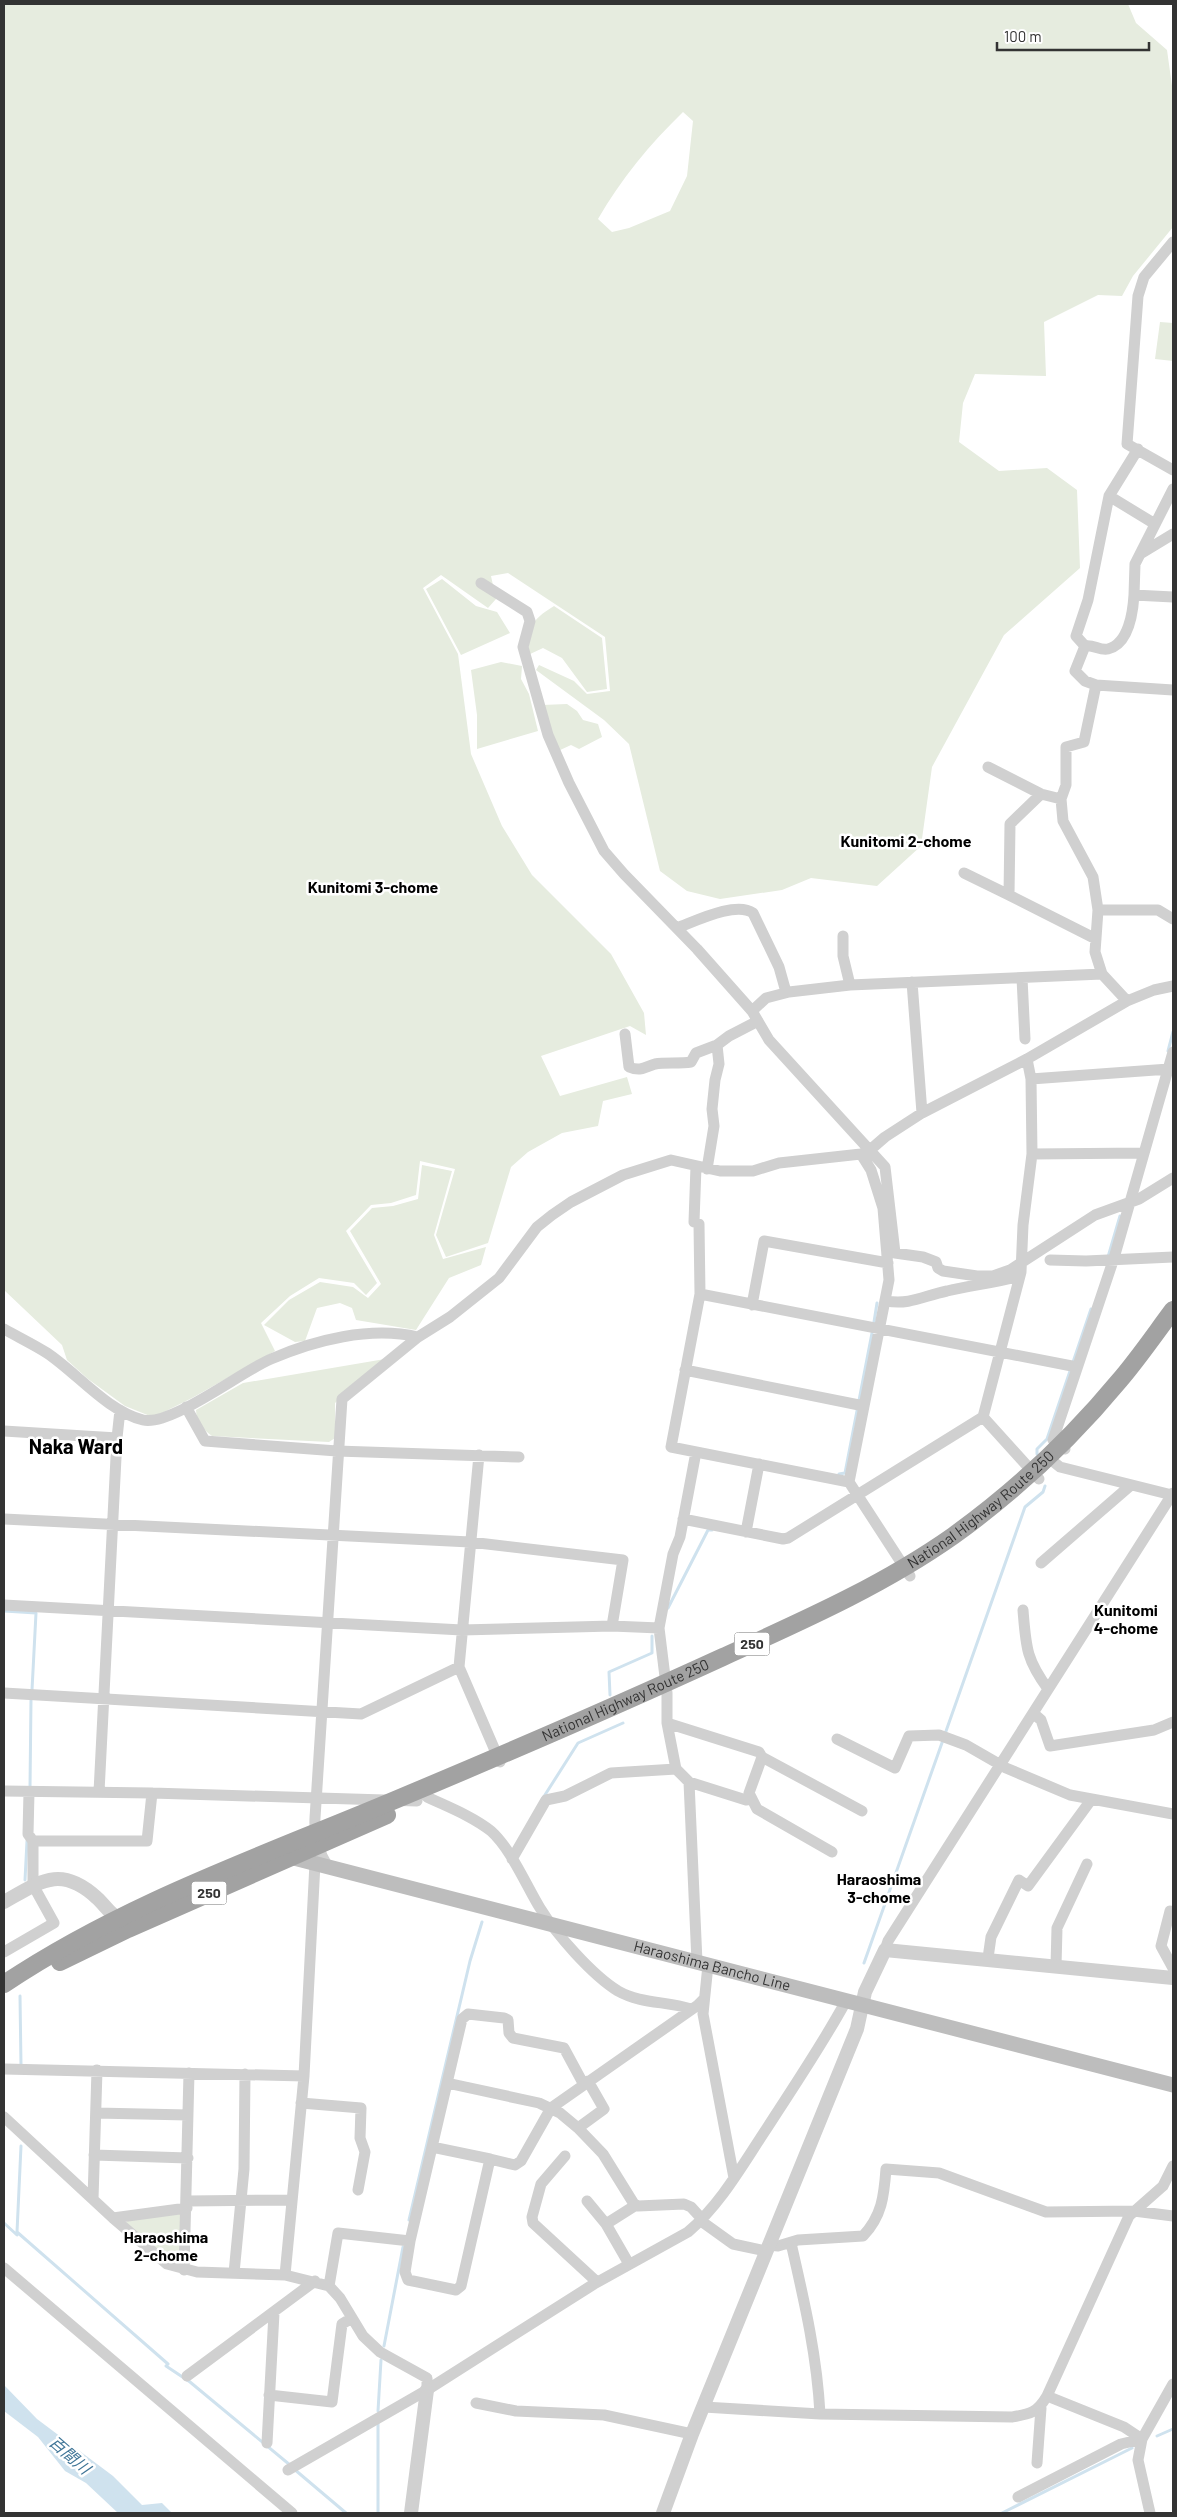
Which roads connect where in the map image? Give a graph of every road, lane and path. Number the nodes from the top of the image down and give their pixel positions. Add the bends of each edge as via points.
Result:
1 (1173, 242) edge
2 (1138, 449) junction
3 (1173, 470) edge
4 (1173, 489) edge
5 (1109, 496) junction
6 (1155, 524) junction
7 (1173, 534) edge
8 (1140, 554) junction
9 (480, 583) dead end
10 (1134, 594) junction
11 (1173, 597) edge
12 (1085, 646) junction
13 (1096, 685) junction
14 (1173, 690) edge
15 (988, 768) dead end
16 (1041, 794) junction
17 (1061, 799) junction
18 (964, 873) dead end
19 (1009, 895) junction
20 (1098, 910) junction
21 (1173, 919) edge
22 (677, 928) junction
23 (842, 936) dead end
24 (1096, 939) junction
25 (1102, 974) junction
26 (1022, 978) junction
27 (912, 982) junction
28 (850, 985) junction
29 (1173, 986) edge
30 (786, 992) junction
31 (1127, 1001) junction
32 (752, 1010) junction
33 (758, 1021) junction
34 (625, 1034) dead end
35 (1025, 1039) dead end
36 (717, 1045) junction
37 (1173, 1052) edge
38 (1028, 1058) junction
39 (1165, 1069) junction
40 (1031, 1079) junction
41 (922, 1113) junction
42 (866, 1152) junction
43 (1141, 1153) junction
44 (1032, 1154) junction
45 (701, 1167) junction
46 (1173, 1178) edge
47 (1126, 1204) junction
48 (1173, 1257) edge
49 (1110, 1258) junction
50 (1050, 1260) dead end
51 (888, 1263) junction
52 (1021, 1269) junction
53 (700, 1294) junction
54 (886, 1301) junction
55 (752, 1305) junction
56 (1173, 1310) edge
57 (1173, 1324) edge
58 (880, 1328) junction
59 (4, 1329) edge
60 (418, 1337) junction
61 (999, 1351) junction
62 (1074, 1366) junction
63 (685, 1370) junction
64 (860, 1405) junction
65 (186, 1407) junction
66 (120, 1410) junction
67 (983, 1418) junction
68 (4, 1431) edge
69 (116, 1438) junction
70 (337, 1450) junction
71 (696, 1452) junction
72 (1060, 1453) junction
73 (479, 1455) junction
74 (520, 1457) dead end
75 (759, 1464) junction
76 (1035, 1476) junction
77 (849, 1482) junction
78 (1131, 1485) junction
79 (857, 1494) junction
80 (1172, 1497) edge
81 (4, 1518) edge
82 (683, 1519) junction
83 (113, 1523) junction
84 (746, 1532) junction
85 (332, 1535) junction
86 (470, 1542) junction
87 (1040, 1563) dead end
88 (907, 1572) junction
89 (4, 1605) edge
90 (1023, 1610) dead end
91 (108, 1611) junction
92 (326, 1622) junction
93 (612, 1626) junction
94 (659, 1628) junction
95 (462, 1630) junction
96 (459, 1668) junction
97 (666, 1688) junction
98 (1048, 1689) junction
99 (4, 1693) edge
100 (104, 1699) junction
101 (322, 1711) junction
102 (1033, 1713) junction
103 (1173, 1722) edge
104 (667, 1723) junction
105 (837, 1739) dead end
106 (762, 1757) junction
107 (499, 1760) junction
108 (1000, 1763) junction
109 (676, 1769) junction
110 (690, 1782) junction
111 (4, 1791) edge
112 (29, 1792) junction
113 (99, 1792) junction
114 (152, 1793) junction
115 (317, 1797) junction
116 (422, 1799) junction
117 (752, 1799) junction
118 (395, 1800) junction
119 (1091, 1800) junction
120 (862, 1811) dead end
121 (1173, 1814) edge
122 (33, 1841) junction
123 (319, 1852) junction
124 (832, 1852) dead end
125 (290, 1856) junction
126 (510, 1857) junction
127 (250, 1858) junction
128 (1087, 1864) dead end
129 (33, 1885) junction
130 (4, 1902) edge
131 (1173, 1912) edge
132 (120, 1919) junction
133 (553, 1925) junction
134 (885, 1950) junction
135 (4, 1952) edge
136 (988, 1958) junction
137 (702, 1964) junction
138 (1056, 1966) junction
139 (1173, 1968) edge
140 (1173, 1978) edge
141 (4, 1984) edge
142 (4, 1996) edge
143 (704, 1999) junction
144 (846, 2001) junction
145 (862, 2005) junction
146 (692, 2009) junction
147 (4, 2069) edge
148 (97, 2070) junction
149 (189, 2073) junction
150 (245, 2074) junction
151 (304, 2076) junction
152 (447, 2083) junction
153 (586, 2083) junction
154 (1173, 2085) edge
155 (301, 2103) junction
156 (551, 2108) junction
157 (96, 2113) junction
158 (188, 2115) junction
159 (4, 2117) edge
160 (578, 2128) junction
161 (432, 2146) junction
162 (94, 2155) junction
163 (565, 2156) dead end
164 (188, 2158) junction
165 (490, 2160) junction
166 (1173, 2166) edge
167 (734, 2178) junction
168 (358, 2190) dead end
169 (93, 2199) junction
170 (241, 2200) junction
171 (292, 2200) junction
172 (587, 2201) dead end
173 (187, 2204) junction
174 (636, 2205) junction
175 (1134, 2210) junction
176 (1173, 2216) edge
177 (113, 2218) junction
178 (702, 2220) junction
179 (606, 2224) junction
180 (410, 2241) junction
181 (791, 2243) junction
182 (767, 2248) junction
183 (629, 2264) junction
184 (4, 2268) edge
185 (184, 2270) junction
186 (234, 2273) junction
187 (285, 2275) junction
188 (315, 2281) junction
189 (597, 2282) junction
190 (329, 2286) junction
191 (274, 2313) junction
192 (352, 2318) junction
193 (187, 2376) dead end
194 (1173, 2384) edge
195 (426, 2390) junction
196 (269, 2395) junction
197 (1047, 2396) junction
198 (476, 2403) dead end
199 (704, 2406) junction
200 (1041, 2408) junction
201 (820, 2414) junction
202 (692, 2434) junction
203 (1142, 2440) junction
204 (267, 2443) dead end
205 (1037, 2464) dead end
206 (291, 2468) dead end
207 (1018, 2497) dead end
208 (292, 2513) edge
209 (411, 2513) edge
210 (663, 2513) edge
211 (1150, 2513) edge

1 - 2 street via 1144,277 1138,296 1127,444
2 - 3 street
2 - 5 street
4 - 6 street
5 - 6 street
5 - 12 street via 1088,600 1076,636
6 - 8 street
7 - 8 street
8 - 10 street via 1135,564
9 - 22 street via 527,612 530,622 524,648 526,663 548,736 569,783 604,850
10 - 11 street
10 - 12 street via 1132,618 1116,645 1109,649
12 - 13 street via 1075,671 1085,681
13 - 14 street
13 - 17 street via 1084,742 1066,747 1066,785
15 - 16 street
16 - 17 street
16 - 19 street via 1010,824
17 - 20 street via 1063,821 1093,877
18 - 19 street
19 - 24 street
20 - 21 street via 1158,910
20 - 24 street
22 - 30 street via 734,909 748,909 753,913 779,968
22 - 32 street
23 - 28 street
24 - 25 street via 1095,952
25 - 26 street
25 - 31 street
26 - 27 street
26 - 35 street
27 - 28 street
27 - 41 street
28 - 30 street
29 - 31 street
30 - 32 street via 766,998
31 - 38 street
32 - 33 street
33 - 36 street
33 - 42 street via 769,1040
34 - 36 street via 630,1067 635,1070 657,1063 691,1062 696,1053
36 - 45 street via 719,1064 712,1109 714,1126
37 - 39 street
38 - 40 street
38 - 41 street
39 - 40 street
39 - 43 street
40 - 44 street
41 - 42 street
42 - 45 street via 780,1163 753,1171 720,1171
42 - 51 street via 883,1208
42 - 52 street via 885,1167 895,1253 936,1262 943,1271 977,1276 993,1276
43 - 44 street
43 - 47 street
44 - 52 street
45 - 53 street via 694,1222 699,1224
45 - 60 street via 671,1160 648,1165 571,1202 537,1227 499,1278 450,1317
46 - 47 street
47 - 49 street
47 - 52 street via 1095,1215
48 - 49 street
49 - 50 street
49 - 62 street
51 - 54 street
51 - 55 street via 764,1241
52 - 54 street via 985,1285 938,1292 902,1304
52 - 61 street
53 - 55 street
53 - 63 street
54 - 58 street
55 - 58 street
56 - 72 highway, National Highway Route 250 / 250
57 - 72 highway, National Highway Route 250 / 250 via 1125,1388
58 - 61 street
58 - 64 street
59 - 66 street via 47,1353
60 - 65 street via 365,1334 302,1348 269,1360
60 - 70 street via 342,1399
61 - 62 street
61 - 67 street
62 - 72 street via 1053,1440
63 - 64 street
63 - 71 street via 671,1447
64 - 77 street
65 - 66 street via 158,1420 142,1420
65 - 70 street via 205,1442
66 - 69 street
67 - 76 street
67 - 79 street
68 - 69 street
69 - 83 street
70 - 73 street
70 - 85 street
71 - 75 street
71 - 82 street
72 - 76 highway, National Highway Route 250 / 250
72 - 78 street via 1060,1466
73 - 74 street
73 - 86 street
75 - 77 street
75 - 84 street
76 - 88 highway, National Highway Route 250 / 250 via 962,1540
77 - 79 street
78 - 80 street
78 - 87 street
79 - 84 street via 788,1538
79 - 88 street
80 - 98 street
81 - 83 street
82 - 84 street
82 - 94 street
83 - 85 street
83 - 91 street
85 - 86 street
85 - 92 street
86 - 93 street via 623,1560
86 - 95 street
88 - 97 highway, National Highway Route 250 / 250 via 828,1621
89 - 91 street
90 - 98 street via 1027,1651
91 - 92 street
91 - 100 street
92 - 95 street
92 - 101 street
93 - 94 street
93 - 95 street
94 - 97 street
95 - 96 street
96 - 101 street via 361,1714
96 - 107 street
97 - 104 street
97 - 107 highway, National Highway Route 250 / 250
98 - 102 street
99 - 100 street
100 - 101 street
100 - 113 street
101 - 115 street
102 - 103 street via 1041,1720 1050,1746 1154,1730
102 - 108 street
104 - 106 street via 759,1752
104 - 109 street
105 - 108 street via 895,1768 909,1736 944,1737
106 - 117 street via 749,1793
106 - 120 street
107 - 116 highway, National Highway Route 250 / 250
107 - 118 highway, National Highway Route 250 / 250
108 - 119 street
108 - 134 street
109 - 110 street
109 - 126 street via 611,1772 565,1796 546,1800
110 - 117 street via 746,1800
110 - 137 street
111 - 112 street
112 - 113 street
112 - 122 street via 28,1834
113 - 114 street
114 - 115 street
114 - 122 street via 147,1841
115 - 118 street
115 - 123 street
116 - 118 street
116 - 123 highway, National Highway Route 250 / 250
116 - 126 street via 473,1819 492,1832
117 - 124 street via 757,1809
118 - 123 highway, National Highway Route 250 / 250
119 - 121 street
119 - 136 street via 1028,1886 1019,1880 991,1937
122 - 129 street
123 - 125 highway, National Highway Route 250 / 250
123 - 127 highway, National Highway Route 250 / 250
123 - 133 main road, Haraoshima Bancho Line
123 - 151 street
125 - 127 main road via 274,1854
125 - 142 highway, National Highway Route 250 / 250 via 67,1958
126 - 133 street
127 - 132 highway, National Highway Route 250 / 250
128 - 138 street via 1057,1928
129 - 130 street
129 - 132 street via 45,1880 63,1879 83,1885
129 - 135 street via 54,1923
131 - 139 street via 1170,1911 1161,1946
132 - 141 highway, National Highway Route 250 / 250 via 86,1934
133 - 137 main road, Haraoshima Bancho Line
133 - 146 street via 571,1948 617,1990 639,2000
134 - 136 street
134 - 145 street via 864,1992
136 - 138 street
137 - 143 street
137 - 144 main road, Haraoshima Bancho Line
138 - 140 street
143 - 146 street
143 - 167 street via 703,2014
144 - 145 main road, Haraoshima Bancho Line
144 - 167 street via 818,2050
145 - 154 main road, Haraoshima Bancho Line
145 - 182 street via 857,2029
146 - 153 street
147 - 148 street
148 - 149 street
148 - 157 street
149 - 150 street
149 - 158 street
150 - 151 street
150 - 170 street
151 - 155 street
152 - 153 street via 462,2019 468,2014 504,2018 508,2020 509,2034 513,2038 564,2048
152 - 156 street
152 - 161 street
153 - 156 street
153 - 160 street via 604,2108
155 - 168 street via 361,2108 360,2138 365,2152
155 - 171 street
156 - 160 street
156 - 165 street via 521,2160 515,2165
157 - 158 street
157 - 162 street
158 - 164 street
159 - 169 street
160 - 174 street via 603,2154
161 - 165 street
161 - 180 street
162 - 164 street
162 - 169 street
163 - 189 street via 541,2184 533,2223
164 - 173 street
165 - 180 street via 461,2286 456,2290 408,2280 405,2272
166 - 175 street via 1163,2186
167 - 178 street
169 - 177 street
170 - 171 street
170 - 173 street
170 - 186 street
171 - 187 street
172 - 179 street
173 - 177 street
173 - 185 street
174 - 178 street via 684,2204
174 - 179 street
175 - 176 street
175 - 181 street via 1046,2212 939,2173 886,2169 880,2211 874,2225 863,2236
175 - 197 street via 1103,2269
177 - 185 street via 167,2264
178 - 182 street via 733,2244
178 - 183 street via 688,2232
179 - 183 street
180 - 190 street via 338,2233
181 - 182 street
181 - 201 street via 812,2338
182 - 199 street
183 - 189 street
184 - 208 street
185 - 186 street
186 - 187 street
187 - 188 street
188 - 190 street
188 - 191 street
189 - 195 street
190 - 192 street
191 - 193 street
191 - 196 street
192 - 195 street via 363,2336 380,2352 427,2378
192 - 196 street via 342,2324 332,2402
194 - 203 street
195 - 206 street
195 - 209 street
196 - 204 street
197 - 200 street
197 - 203 street via 1124,2427
198 - 202 street via 516,2411 604,2415
199 - 201 street
199 - 202 street
200 - 201 street via 1012,2418
200 - 205 street
202 - 210 street
203 - 207 street via 1121,2444
203 - 211 street via 1138,2460

